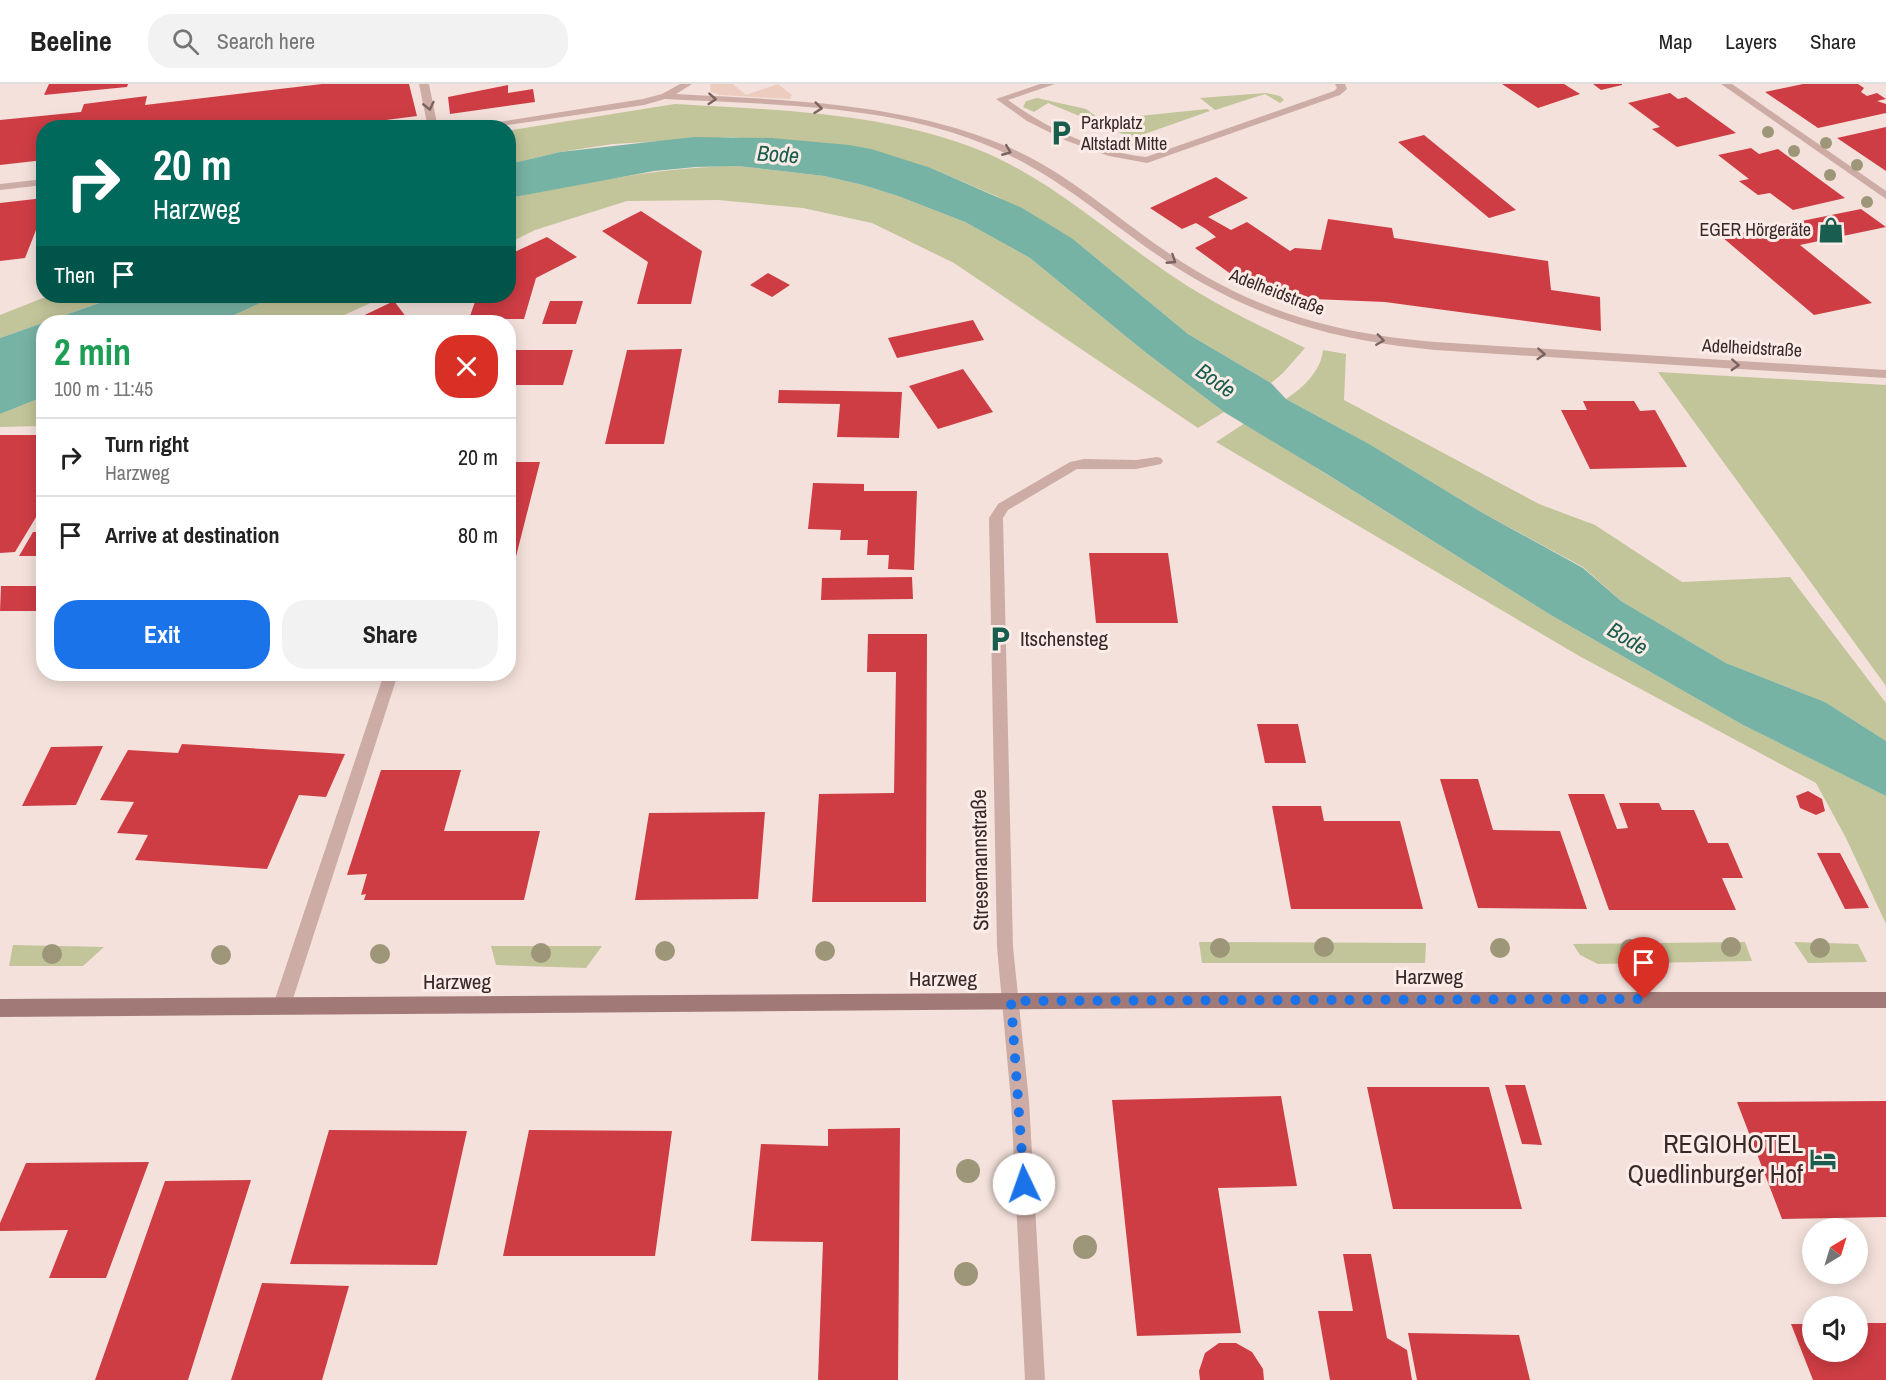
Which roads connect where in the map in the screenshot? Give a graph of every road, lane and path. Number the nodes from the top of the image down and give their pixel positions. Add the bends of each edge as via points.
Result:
1 (424, 84) edge
2 (687, 84) edge
3 (1050, 84) edge
4 (1340, 84) edge
5 (1725, 84) edge
6 (665, 96) junction
7 (431, 120) edge
8 (516, 121) edge
9 (36, 183) edge
10 (0, 187) edge
11 (1886, 196) edge
12 (1886, 374) edge
13 (1157, 461) dead end
14 (389, 681) edge
15 (1886, 1000) edge
16 (1011, 1001) junction
17 (282, 1005) junction
18 (0, 1008) edge
19 (1035, 1380) edge

1 -> 7 street
2 - 6 street
3 - 4 street via 1000,99 1033,122 1115,155 1146,160 1337,93 1342,89
5 - 11 street
6 - 8 street
6 -> 12 street, Adelheidstraße via 858,112 981,141 1060,178 1159,251 1222,291 1273,314 1350,336 1546,354
9 - 10 street
13 - 16 street, Stresemannstraße via 1137,466 1074,465 997,514 1005,948
14 - 17 street
15 - 16 main road, Harzweg
16 - 17 main road, Harzweg
16 - 19 street, Stresemannstraße
17 - 18 main road, Harzweg

